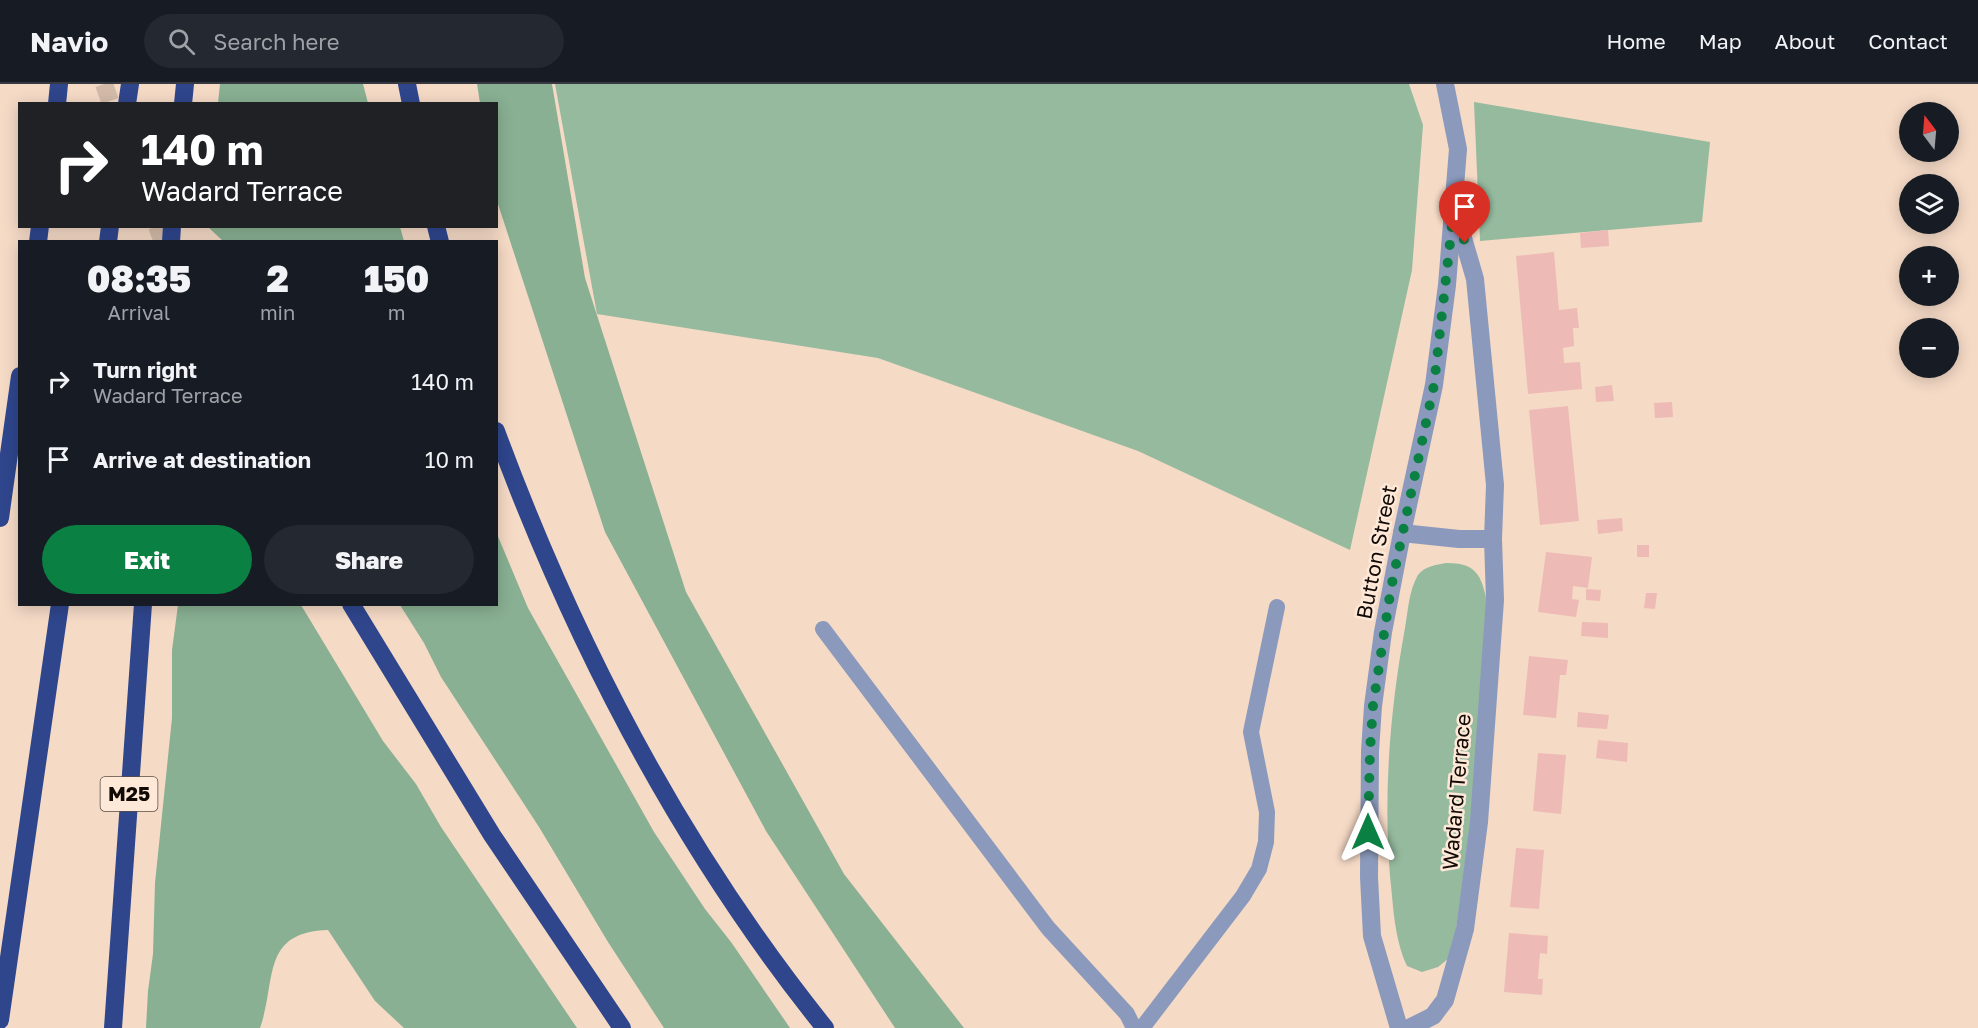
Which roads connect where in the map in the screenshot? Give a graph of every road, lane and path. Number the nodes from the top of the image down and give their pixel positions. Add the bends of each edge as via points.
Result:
1 (59, 84) edge
2 (130, 84) edge
3 (185, 84) edge
4 (407, 84) edge
5 (1445, 84) edge
6 (57, 102) edge
7 (127, 102) edge
8 (183, 102) edge
9 (411, 102) edge
10 (1454, 207) junction
11 (18, 390) edge
12 (498, 436) edge
13 (0, 518) edge
14 (1402, 533) junction
15 (1493, 539) junction
16 (60, 606) edge
17 (143, 606) edge
18 (352, 606) edge
19 (1277, 607) dead end
20 (823, 629) dead end
21 (0, 1020) edge
22 (113, 1028) edge
23 (622, 1028) edge
24 (825, 1028) edge
25 (1134, 1028) edge
26 (1142, 1028) edge
27 (1399, 1028) edge
28 (1409, 1028) edge

1 - 6 highway
2 - 7 highway
3 - 8 highway
4 - 9 highway
5 - 10 street, Button Street via 1458,149
10 - 14 street, Button Street via 1434,385
10 - 15 street, Wadard Terrace via 1475,279 1495,485
11 - 13 highway
12 - 24 highway via 573,619 665,795 778,970
14 - 15 street
14 - 27 street, Button Street via 1373,706 1368,810 1372,936
15 - 28 street, Wadard Terrace via 1495,600 1479,822 1465,929 1445,1000 1433,1016
16 - 21 highway
17 - 22 highway, M25
18 - 23 highway via 492,835
19 - 26 lane via 1251,732 1267,812 1266,842 1259,869
20 - 25 lane via 1048,928 1127,1014

